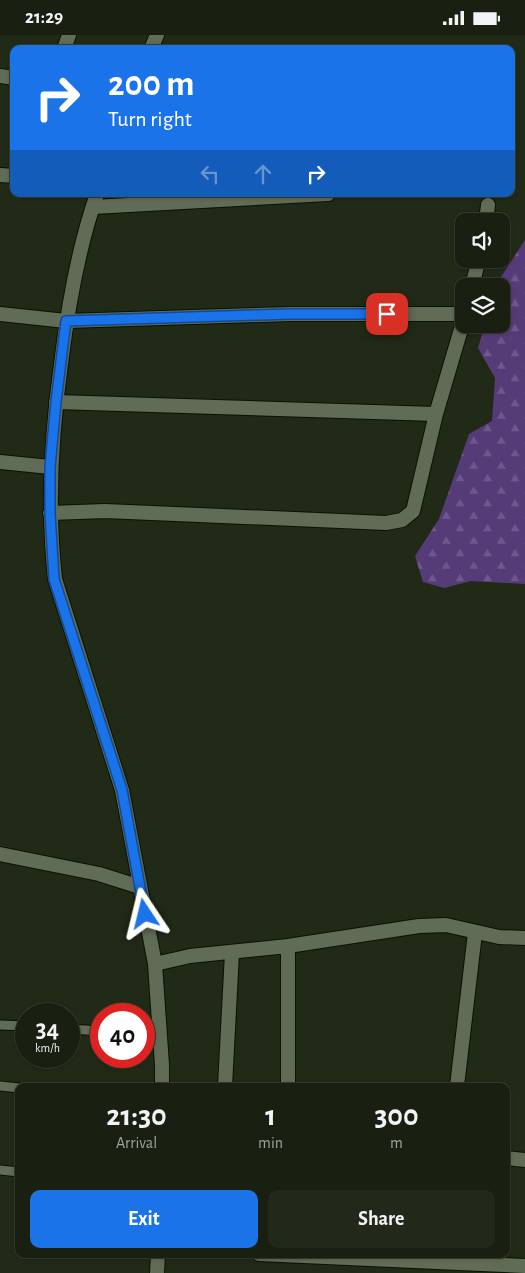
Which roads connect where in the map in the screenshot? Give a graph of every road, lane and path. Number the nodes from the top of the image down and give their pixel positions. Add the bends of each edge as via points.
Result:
1 (219, 197) edge
2 (95, 200) edge
3 (488, 205) dead end
4 (487, 213) edge
5 (455, 314) edge
6 (0, 315) edge
7 (66, 321) junction
8 (460, 333) edge
9 (56, 402) junction
10 (436, 414) junction
11 (0, 462) edge
12 (50, 467) junction
13 (50, 513) junction
14 (0, 854) edge
15 (140, 887) junction
16 (475, 933) junction
17 (525, 938) edge
18 (288, 946) junction
19 (232, 953) junction
20 (155, 963) junction
21 (0, 1025) edge
22 (15, 1026) edge
23 (155, 1034) edge
24 (160, 1034) junction
25 (162, 1083) edge
26 (225, 1083) edge
27 (288, 1083) edge
28 (457, 1083) edge
29 (0, 1086) edge
30 (15, 1087) edge
31 (510, 1158) edge
32 (525, 1160) edge
33 (0, 1170) edge
34 (15, 1172) edge
35 (158, 1258) edge
36 (347, 1258) edge
37 (525, 1266) edge
38 (157, 1273) edge

1 - 2 street
2 - 7 street via 84,233
3 - 4 street
5 - 7 street via 290,314
6 - 7 street
7 - 9 street
8 - 10 street
9 - 10 street
9 - 12 street
10 - 13 street via 413,511 402,520 386,523 105,511
11 - 12 street
12 - 13 street
13 - 15 street via 54,579 122,790
14 - 15 street via 99,874
15 - 20 street
16 - 17 street
16 - 18 street via 446,925 419,926
16 - 28 street
18 - 19 street
18 - 27 street
19 - 20 street
19 - 26 street
20 - 24 street
21 - 22 lane
23 - 24 lane
24 - 25 street
29 - 30 lane
31 - 32 street
33 - 34 lane
35 - 38 street
36 - 37 street

